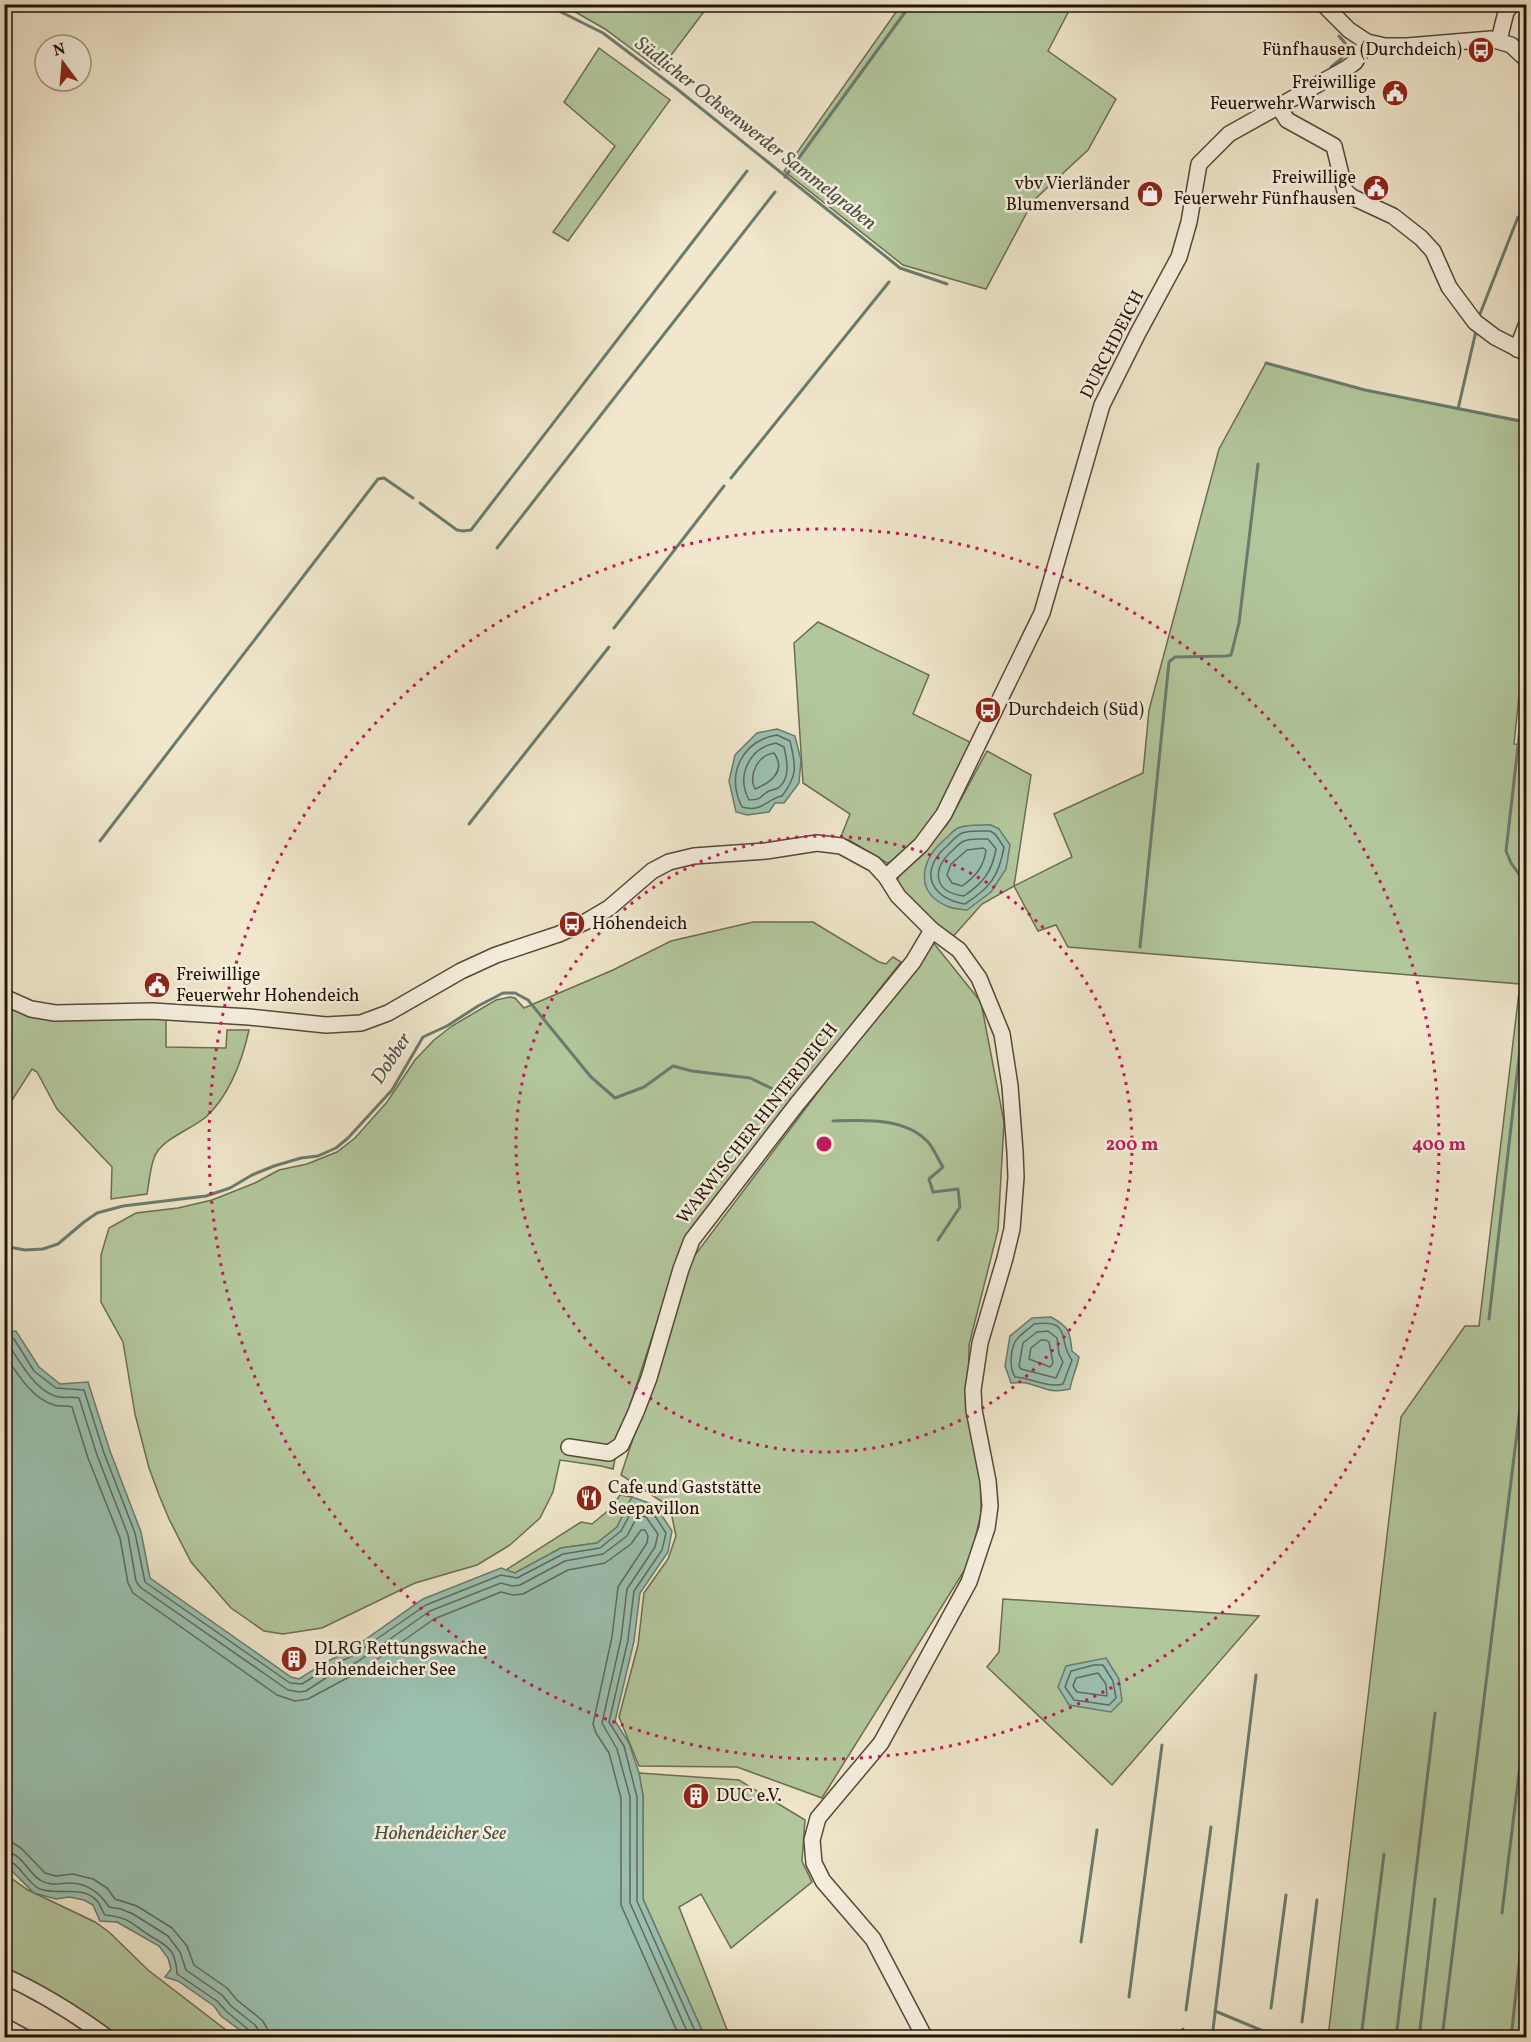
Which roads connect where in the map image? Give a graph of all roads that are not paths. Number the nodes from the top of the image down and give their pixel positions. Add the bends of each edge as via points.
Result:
1 (1323, 4) edge
2 (1512, 4) edge
3 (1499, 40) junction
4 (1367, 42) junction
5 (1527, 59) edge
6 (1278, 106) junction
7 (1527, 326) edge
8 (1522, 351) edge
9 (886, 877) junction
10 (932, 930) junction
11 (4, 997) edge
12 (570, 1447) dead end
13 (4, 1977) edge
14 (4, 2025) edge
15 (26, 2037) edge
16 (108, 2037) edge
17 (925, 2037) edge

1 - 4 street
2 - 3 street
3 - 4 street via 1483,38 1407,46
3 - 5 street
4 - 6 street, DURCHDEICH via 1347,68
6 - 8 street via 1287,120 1334,146 1345,191 1393,216 1434,251 1449,287 1475,322 1495,338
6 - 9 street, DURCHDEICH via 1229,134 1199,164 1179,257 1102,405 1042,614 944,814 921,845
7 - 8 street
9 - 10 street via 898,896
9 - 11 street via 858,854 831,843 677,859 652,871 609,908 587,921 496,955 388,1013 361,1023 326,1025 152,1011 55,1013 31,1009
10 - 12 street, WARWISCHER HINTERDEICH via 913,962 692,1240 649,1378 621,1445 609,1453
10 - 17 street via 959,950 979,978 1002,1034 1010,1086 1015,1205 1005,1258 980,1343 973,1390 990,1506 969,1582 881,1743 818,1818 812,1840 814,1863 823,1881 873,1939
13 - 16 street via 38,1992
14 - 15 street

